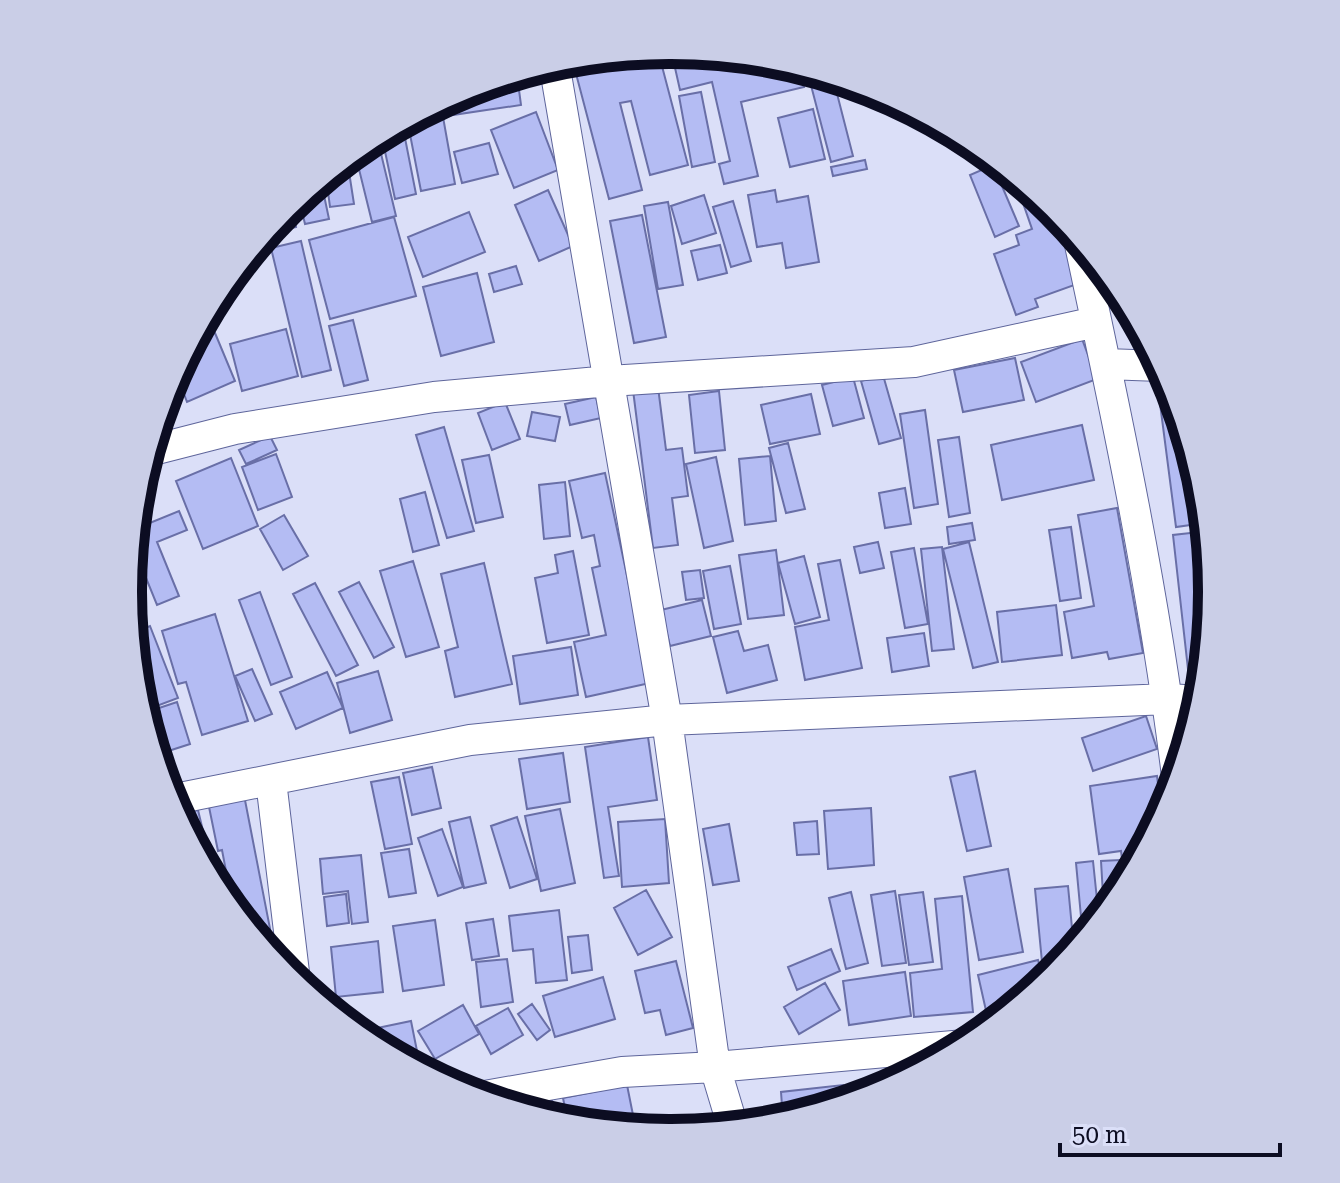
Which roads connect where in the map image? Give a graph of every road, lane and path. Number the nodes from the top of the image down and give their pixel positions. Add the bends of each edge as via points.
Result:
1 (556, 77) edge
2 (1084, 265) edge
3 (1096, 322) junction
4 (1106, 364) junction
5 (1146, 365) edge
6 (609, 381) junction
7 (162, 448) edge
8 (1168, 699) junction
9 (1186, 700) edge
10 (667, 720) junction
11 (1174, 749) edge
12 (271, 781) junction
13 (185, 797) edge
14 (292, 959) edge
15 (935, 1048) edge
16 (715, 1067) junction
17 (505, 1092) edge
18 (729, 1115) edge

1 - 6 street
2 - 3 street
3 - 4 street
3 - 6 street via 914,362
4 - 5 street
4 - 8 street
6 - 7 street via 434,397 235,429
6 - 10 street
8 - 9 street
8 - 10 street
8 - 11 street
10 - 12 street via 470,740
10 - 16 street
12 - 13 street
12 - 14 street
15 - 16 street
16 - 17 street via 622,1072
16 - 18 street

